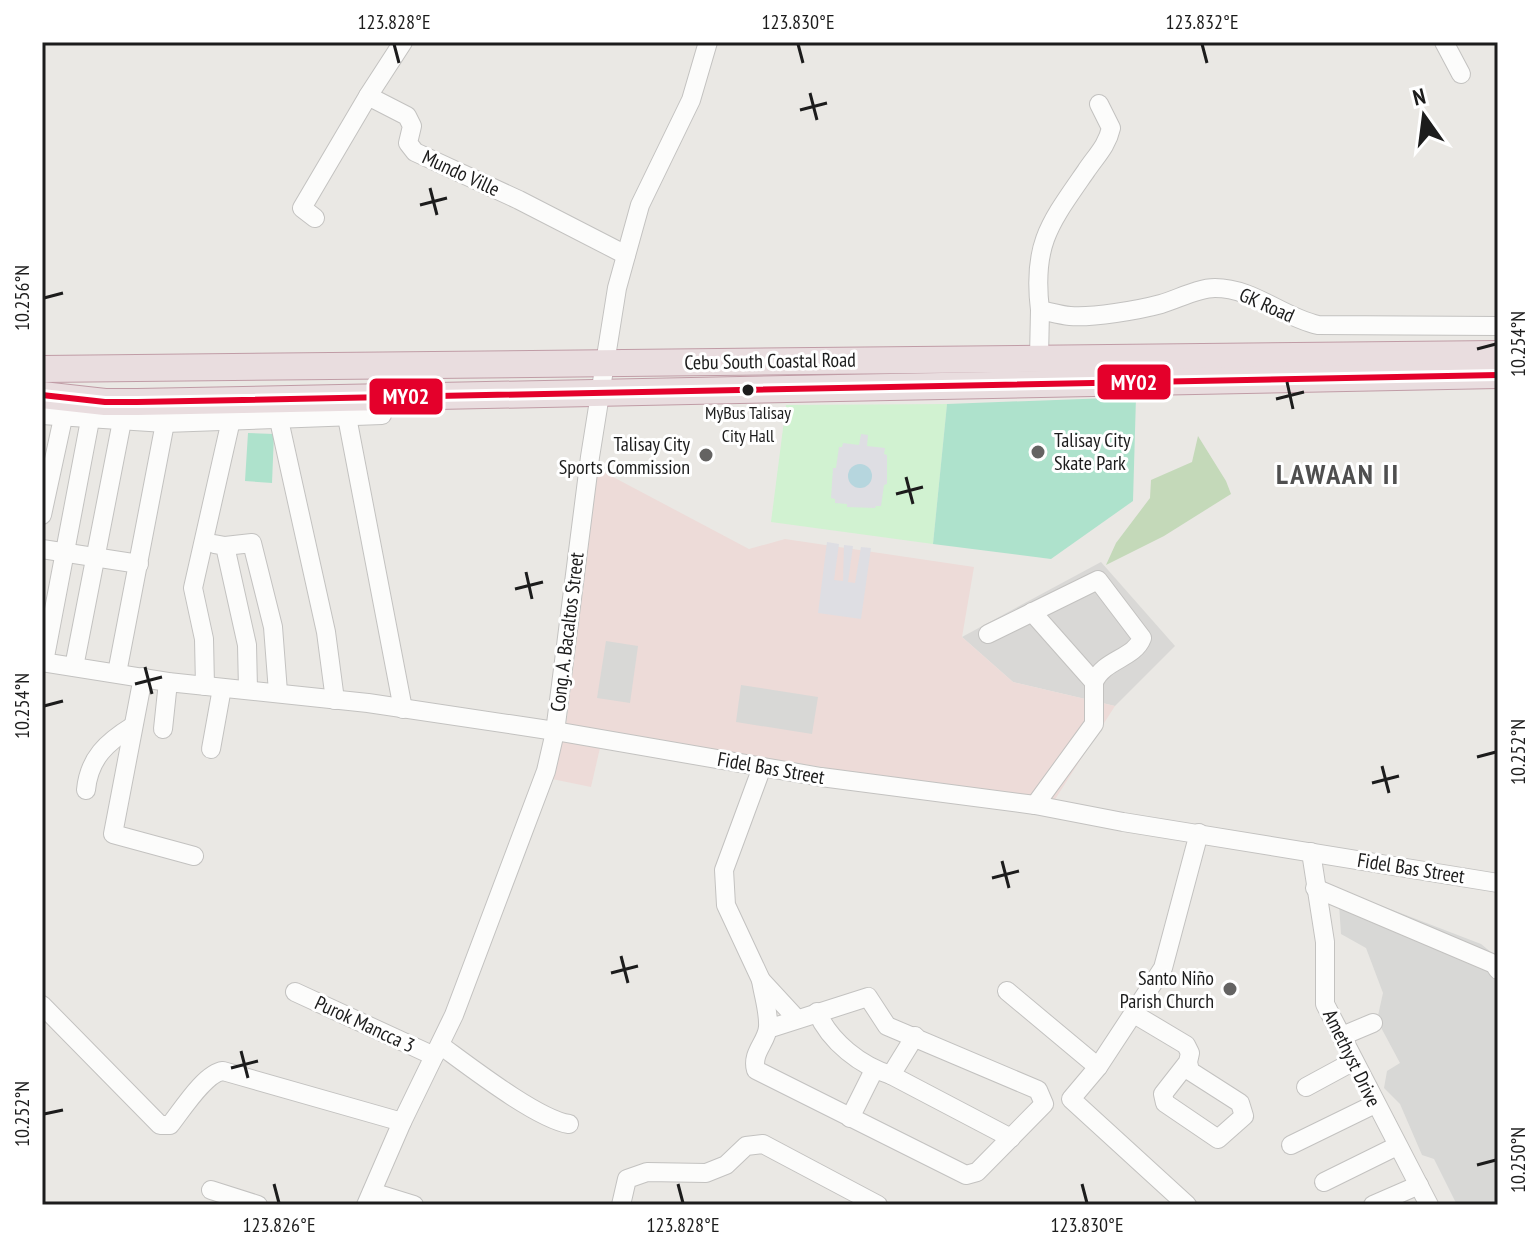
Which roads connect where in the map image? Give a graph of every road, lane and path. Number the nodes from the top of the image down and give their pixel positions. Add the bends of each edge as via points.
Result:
1 (403, 42) edge
2 (708, 42) edge
3 (1444, 42) edge
4 (1461, 74) dead end
5 (368, 96) junction
6 (1099, 104) dead end
7 (315, 218) dead end
8 (626, 255) junction
9 (1040, 310) junction
10 (1498, 326) edge
11 (1498, 354) edge
12 (1039, 358) junction
13 (605, 363) junction
14 (42, 369) edge
15 (1498, 375) edge
16 (600, 391) junction
17 (42, 395) edge
18 (42, 415) edge
19 (132, 415) junction
20 (382, 415) dead end
21 (347, 417) junction
22 (63, 418) junction
23 (90, 420) junction
24 (231, 420) junction
25 (279, 420) junction
26 (165, 423) junction
27 (42, 515) edge
28 (202, 541) junction
29 (225, 546) junction
30 (42, 549) edge
31 (64, 551) junction
32 (95, 555) junction
33 (139, 564) junction
34 (1032, 612) junction
35 (988, 634) dead end
36 (43, 662) edge
37 (74, 667) junction
38 (117, 673) junction
39 (143, 677) junction
40 (168, 682) junction
41 (1094, 682) junction
42 (213, 687) junction
43 (248, 689) junction
44 (278, 692) junction
45 (335, 700) junction
46 (403, 709) junction
47 (133, 726) junction
48 (163, 729) dead end
49 (555, 731) junction
50 (211, 749) dead end
51 (762, 767) junction
52 (86, 790) dead end
53 (1035, 805) junction
54 (1199, 833) junction
55 (1311, 852) junction
56 (194, 856) dead end
57 (1498, 883) edge
58 (1315, 888) junction
59 (1498, 970) edge
60 (761, 980) junction
61 (1007, 991) dead end
62 (295, 992) dead end
63 (42, 1005) edge
64 (817, 1012) junction
65 (1134, 1014) junction
66 (797, 1019) junction
67 (1373, 1023) dead end
68 (768, 1029) junction
69 (915, 1036) junction
70 (1342, 1036) junction
71 (437, 1050) junction
72 (1354, 1061) junction
73 (1188, 1062) junction
74 (1098, 1067) junction
75 (882, 1072) junction
76 (1306, 1087) dead end
77 (1375, 1104) junction
78 (850, 1118) junction
79 (402, 1122) junction
80 (569, 1124) dead end
81 (1011, 1138) junction
82 (1291, 1145) dead end
83 (1397, 1146) junction
84 (1324, 1182) dead end
85 (1419, 1185) junction
86 (211, 1190) dead end
87 (369, 1198) edge
88 (258, 1205) edge
89 (414, 1205) edge
90 (621, 1205) edge
91 (878, 1205) edge
92 (1187, 1205) edge
93 (1373, 1205) edge
94 (1429, 1205) edge

1 - 5 street
2 - 8 street, Cong. A. Bacaltos Street via 691,100 640,205
3 - 4 street
5 - 7 street via 302,208
5 - 8 street, Mundo Ville via 407,116 412,126 408,143 415,152
6 - 9 street via 1110,135 1058,208 1042,243 1036,282
8 - 13 street, Cong. A. Bacaltos Street
9 - 10 street, GK Road via 1072,317 1151,307 1210,288 1232,289 1318,325
9 - 12 street
11 - 12 highway, Cebu South Coastal Road
12 - 13 highway, Cebu South Coastal Road
13 - 14 highway, Cebu South Coastal Road
13 - 16 street, Cong. A. Bacaltos Street
15 - 16 highway, Cebu South Coastal Road
16 - 19 highway, Cebu South Coastal Road
16 - 49 street, Cong. A. Bacaltos Street
17 - 19 highway, Cebu South Coastal Road via 105,402
18 - 22 street
19 - 23 street
19 - 26 street
19 - 32 street
20 - 21 street
21 - 25 street
21 - 46 street
22 - 23 street
22 - 27 street
23 - 31 street
24 - 25 street
24 - 26 street
24 - 28 street
25 - 45 street via 326,632
26 - 33 street
28 - 29 street
28 - 42 street via 193,588
29 - 43 street via 247,645
29 - 44 street via 252,543 273,627
30 - 31 street
31 - 32 street
31 - 36 street
32 - 33 street
32 - 37 street
33 - 38 street
34 - 35 street
34 - 41 street
34 - 41 street via 1071,602 1098,580 1142,638 1106,664
36 - 37 street, Fidel Bas Street
37 - 38 street, Fidel Bas Street
38 - 39 street, Fidel Bas Street
39 - 40 street, Fidel Bas Street
39 - 47 street
40 - 42 street, Fidel Bas Street
40 - 48 street
41 - 53 street via 1094,724
42 - 43 street, Fidel Bas Street
42 - 50 street
43 - 44 street, Fidel Bas Street
44 - 45 street, Fidel Bas Street
45 - 46 street, Fidel Bas Street
46 - 49 street, Fidel Bas Street
47 - 52 street via 94,758
47 - 56 street via 113,834
49 - 51 street, Fidel Bas Street
49 - 71 street, Cong. A. Bacaltos Street via 519,846
51 - 53 street, Fidel Bas Street
51 - 60 street via 724,878 726,905
53 - 54 street, Fidel Bas Street
54 - 55 street, Fidel Bas Street
54 - 65 street via 1163,968
55 - 57 street, Fidel Bas Street
55 - 58 street, Amethyst Drive
58 - 59 street
58 - 70 street, Amethyst Drive via 1325,942 1325,1004
60 - 66 street
60 - 68 street
61 - 74 street
62 - 71 street, Purok Mancca 3
63 - 79 street via 160,1125 170,1125 207,1080 223,1071
64 - 66 street
64 - 69 street via 868,997 887,1026
64 - 75 street via 834,1039
65 - 73 street via 1186,1045
65 - 74 street
66 - 68 street
67 - 70 street
68 - 78 street via 758,1048 756,1070
69 - 75 street
69 - 81 street via 1040,1092 1043,1107
70 - 72 street, Amethyst Drive
71 - 79 street, Cong. A. Bacaltos Street
71 - 80 street, Purok Mancca 3 via 554,1121
72 - 76 street
72 - 77 street, Amethyst Drive
73 - 73 street via 1190,1071 1244,1109 1244,1116 1218,1139 1165,1103 1163,1094
74 - 92 street via 1071,1099
75 - 78 street
75 - 81 street
77 - 82 street
77 - 83 street, Amethyst Drive
78 - 81 street via 966,1175 977,1172
79 - 87 street, Cong. A. Bacaltos Street
83 - 84 street
83 - 85 street, Amethyst Drive
85 - 93 street
85 - 94 street, Amethyst Drive
86 - 88 street
87 - 89 street
90 - 91 street via 627,1179 647,1172 706,1173 726,1165 746,1146 763,1144

